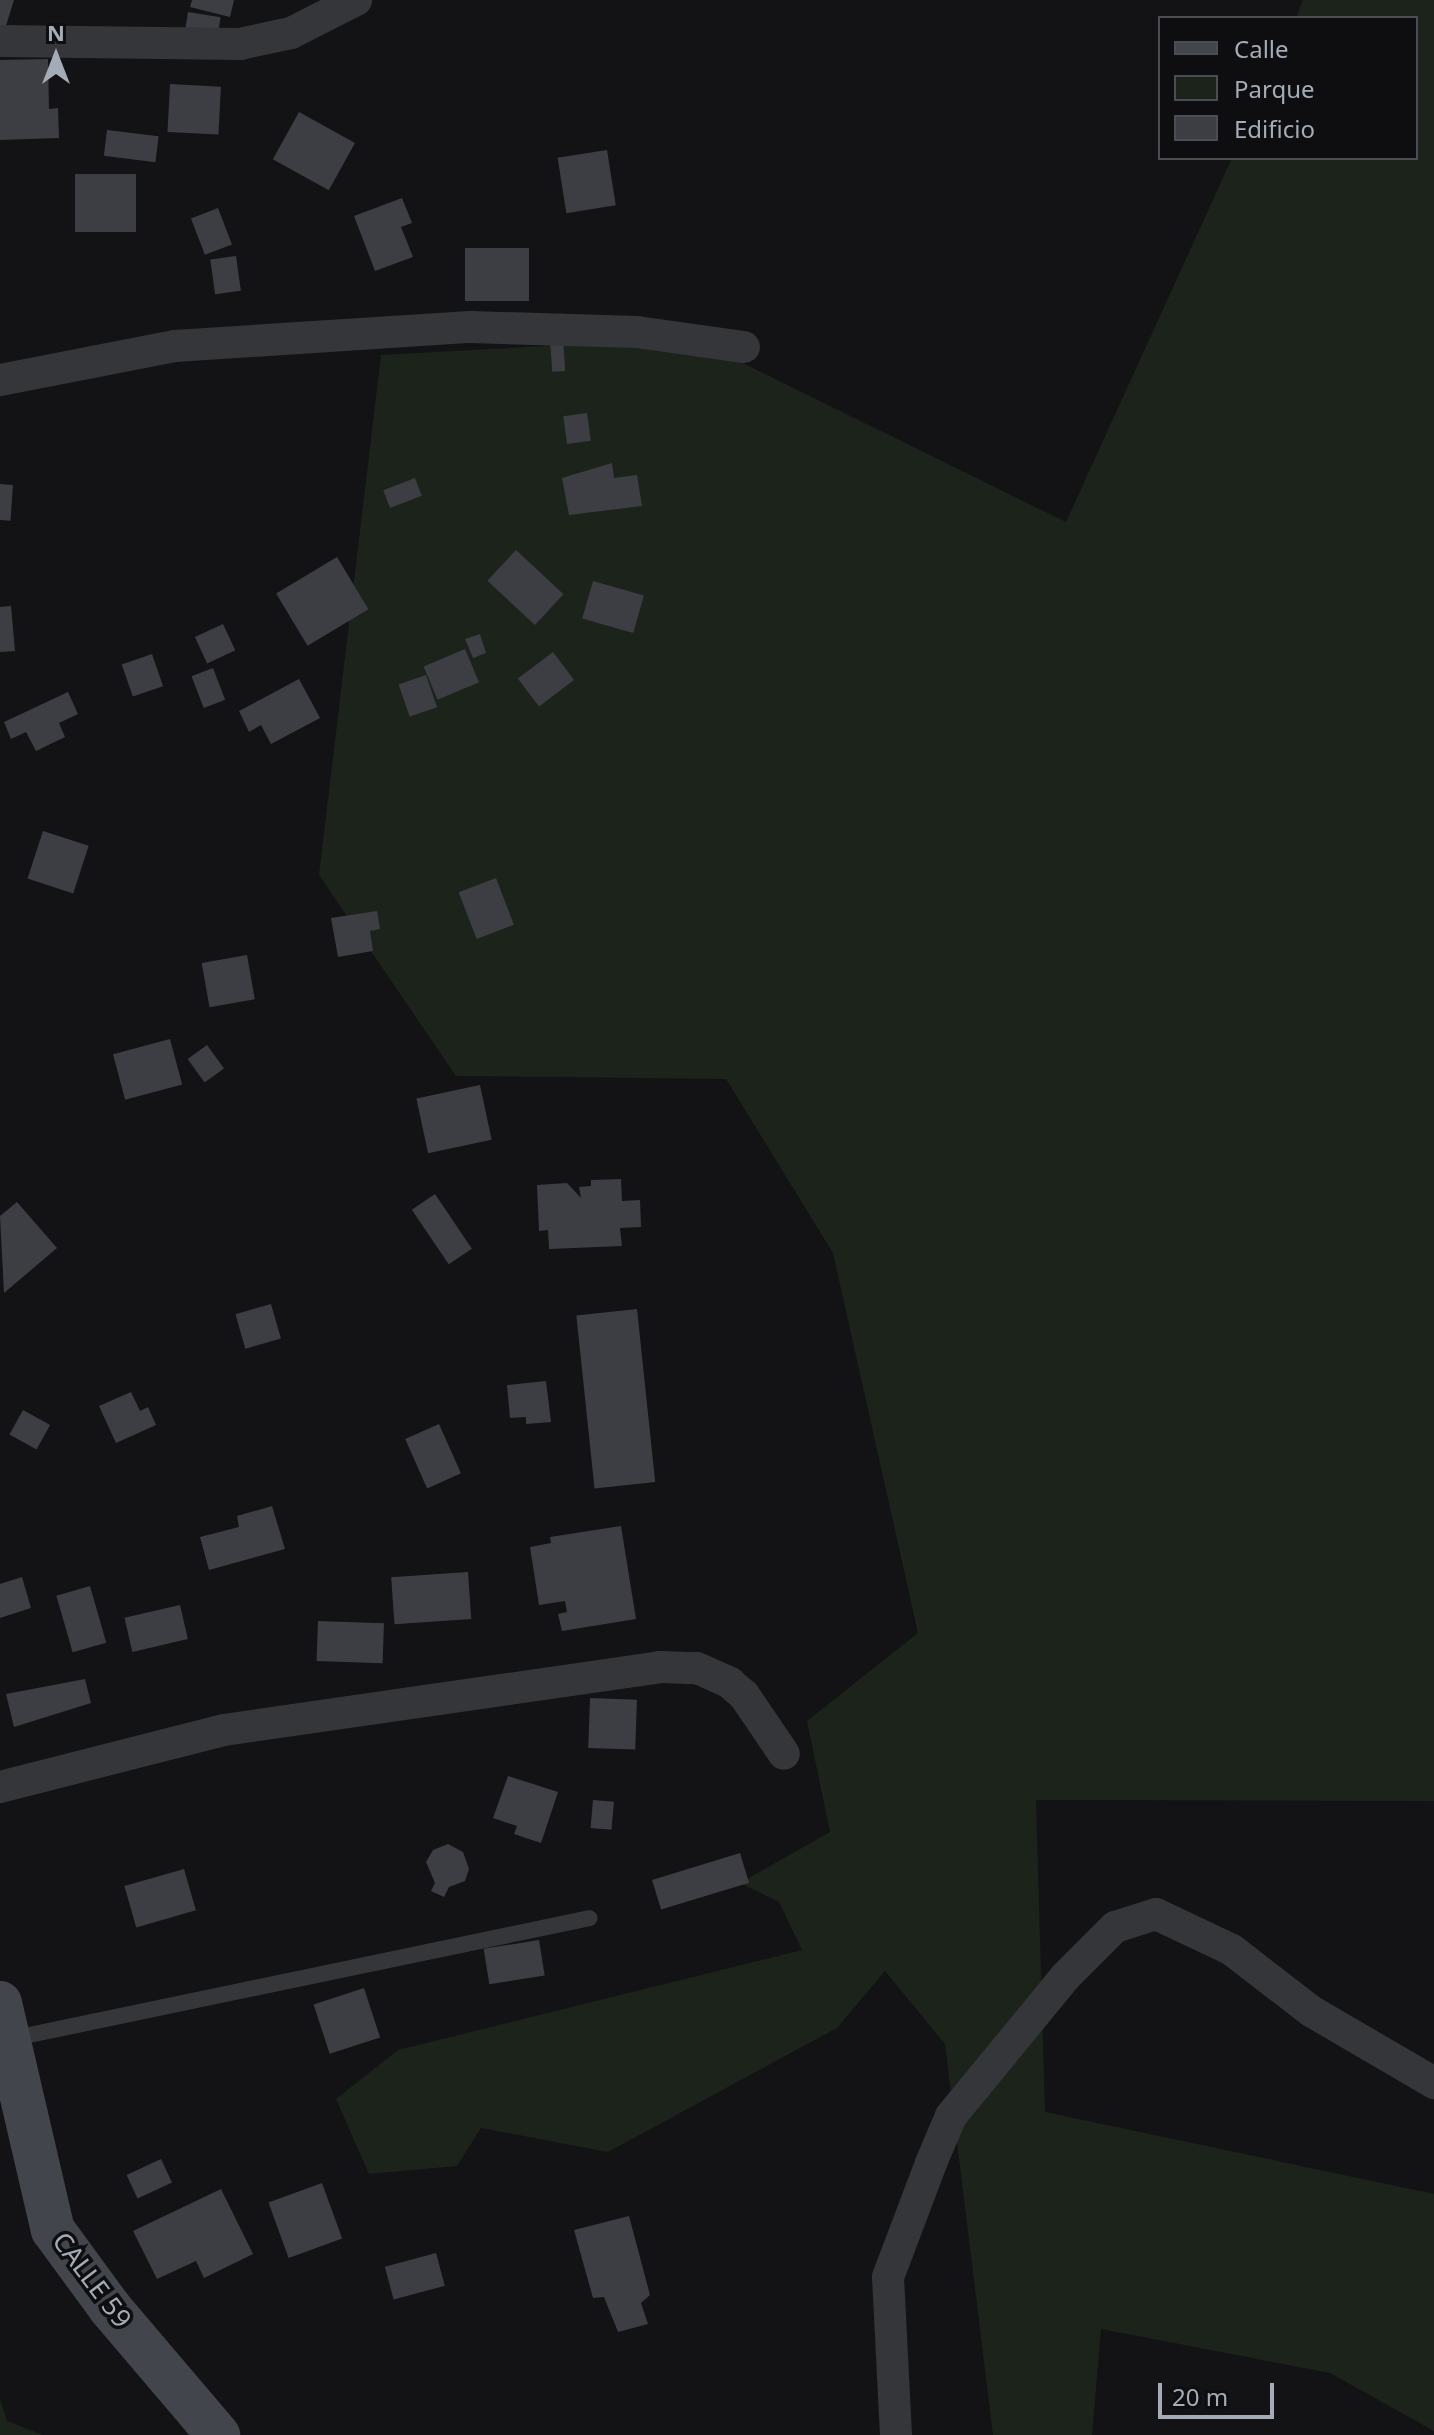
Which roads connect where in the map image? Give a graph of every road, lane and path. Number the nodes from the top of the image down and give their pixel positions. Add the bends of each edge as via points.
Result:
1 (356, 0) edge
2 (0, 41) edge
3 (744, 347) dead end
4 (0, 380) edge
5 (784, 1754) dead end
6 (0, 1787) edge
7 (590, 1918) dead end
8 (4, 2021) edge
9 (1434, 2083) edge
10 (218, 2435) edge
11 (896, 2435) edge

1 - 2 street via 291,33 240,44
3 - 4 street via 637,332 470,327 175,346
5 - 6 street via 730,1683 697,1668 670,1666 224,1730
7 - 8 lane
8 - 10 street, CALLE 59 via 53,2230
9 - 11 street via 1311,2011 1232,1950 1156,1914 1115,1927 1065,1977 951,2116 888,2277

